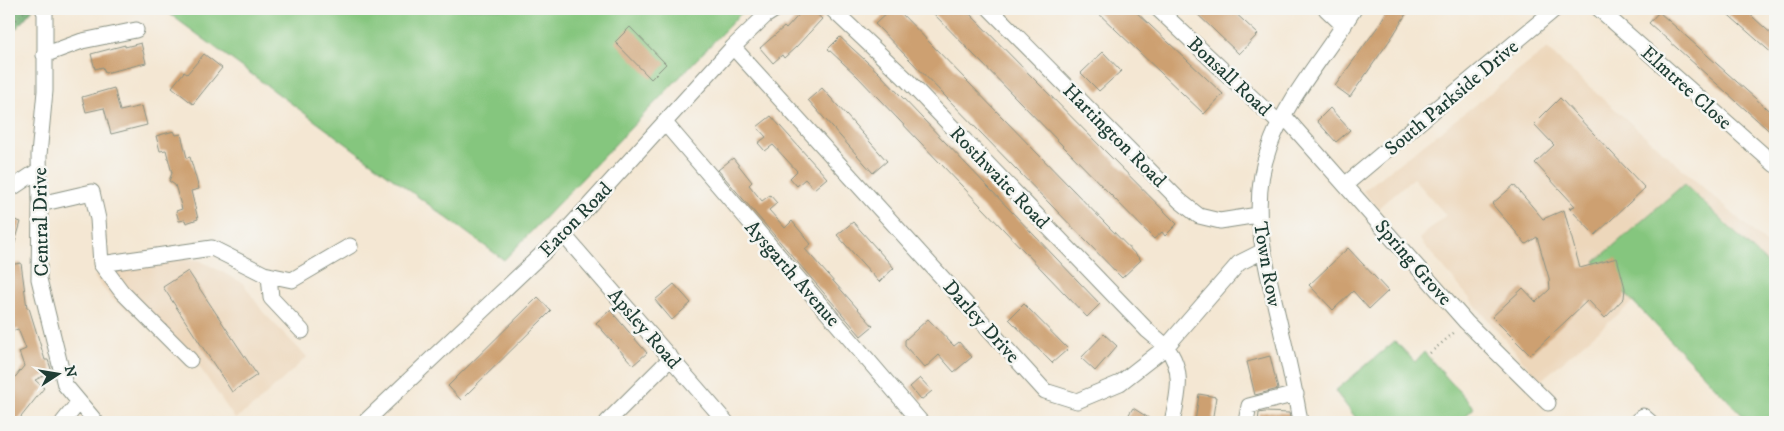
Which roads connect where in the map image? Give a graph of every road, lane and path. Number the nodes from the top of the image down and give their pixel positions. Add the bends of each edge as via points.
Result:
1 (27, 9) edge
2 (832, 9) edge
3 (990, 9) edge
4 (1158, 9) edge
5 (1326, 9) edge
6 (1354, 9) edge
7 (1555, 9) edge
8 (1600, 9) edge
9 (44, 11) edge
10 (767, 11) edge
11 (9, 26) edge
12 (1344, 26) junction
13 (136, 30) dead end
14 (732, 47) junction
15 (44, 54) junction
16 (1282, 120) junction
17 (665, 123) junction
18 (1775, 165) edge
19 (39, 170) junction
20 (1346, 184) junction
21 (9, 190) edge
22 (40, 204) junction
23 (1258, 215) junction
24 (563, 234) junction
25 (350, 246) dead end
26 (1263, 251) junction
27 (101, 264) junction
28 (269, 275) junction
29 (1466, 322) junction
30 (302, 331) dead end
31 (1166, 347) junction
32 (1430, 353) dead end
33 (671, 358) junction
34 (190, 360) dead end
35 (1296, 394) junction
36 (79, 402) junction
37 (1548, 403) dead end
38 (63, 422) edge
39 (96, 422) edge
40 (365, 422) edge
41 (607, 422) edge
42 (726, 422) edge
43 (921, 422) edge
44 (1172, 422) edge
45 (1246, 422) edge
46 (1300, 422) edge
47 (1636, 422) edge
48 (1650, 422) edge

1 - 11 path
2 - 31 street, Rosthwaite Road via 904,77
3 - 23 street, Hartington Road via 1180,201 1199,216 1220,221
4 - 16 street, Bonsall Road
5 - 12 street
6 - 12 street, Town Row
7 - 20 street, South Parkside Drive
8 - 18 street, Elmtree Close
9 - 15 street, Central Drive
10 - 14 street, Eaton Road
12 - 16 street, Town Row
13 - 15 street via 82,40
14 - 17 street, Eaton Road
14 - 31 street, Darley Drive via 1045,391 1077,401 1120,382
15 - 19 street, Central Drive via 45,92
16 - 20 street, Spring Grove
16 - 23 street, Town Row via 1260,176
17 - 24 street, Eaton Road
17 - 43 street, Aysgarth Avenue
19 - 21 street
19 - 22 street, Central Drive
20 - 29 street, Spring Grove
22 - 27 street via 92,192 98,219
22 - 36 street, Central Drive via 39,279 65,385
23 - 26 street, Town Row
24 - 33 street, Apsley Road
24 - 40 street, Eaton Road
25 - 28 street via 292,280
26 - 31 street, Darley Drive via 1239,263
26 - 35 street, Town Row
27 - 28 street via 212,248
27 - 34 street via 122,292
28 - 30 street via 271,298
29 - 32 path
29 - 37 street, Spring Grove
31 - 44 street via 1179,369 1178,396
33 - 41 street
33 - 42 street, Apsley Road
35 - 45 street via 1249,406
35 - 46 street, Town Row
36 - 38 street
36 - 39 street, Central Drive
47 - 48 street via 1643,416

